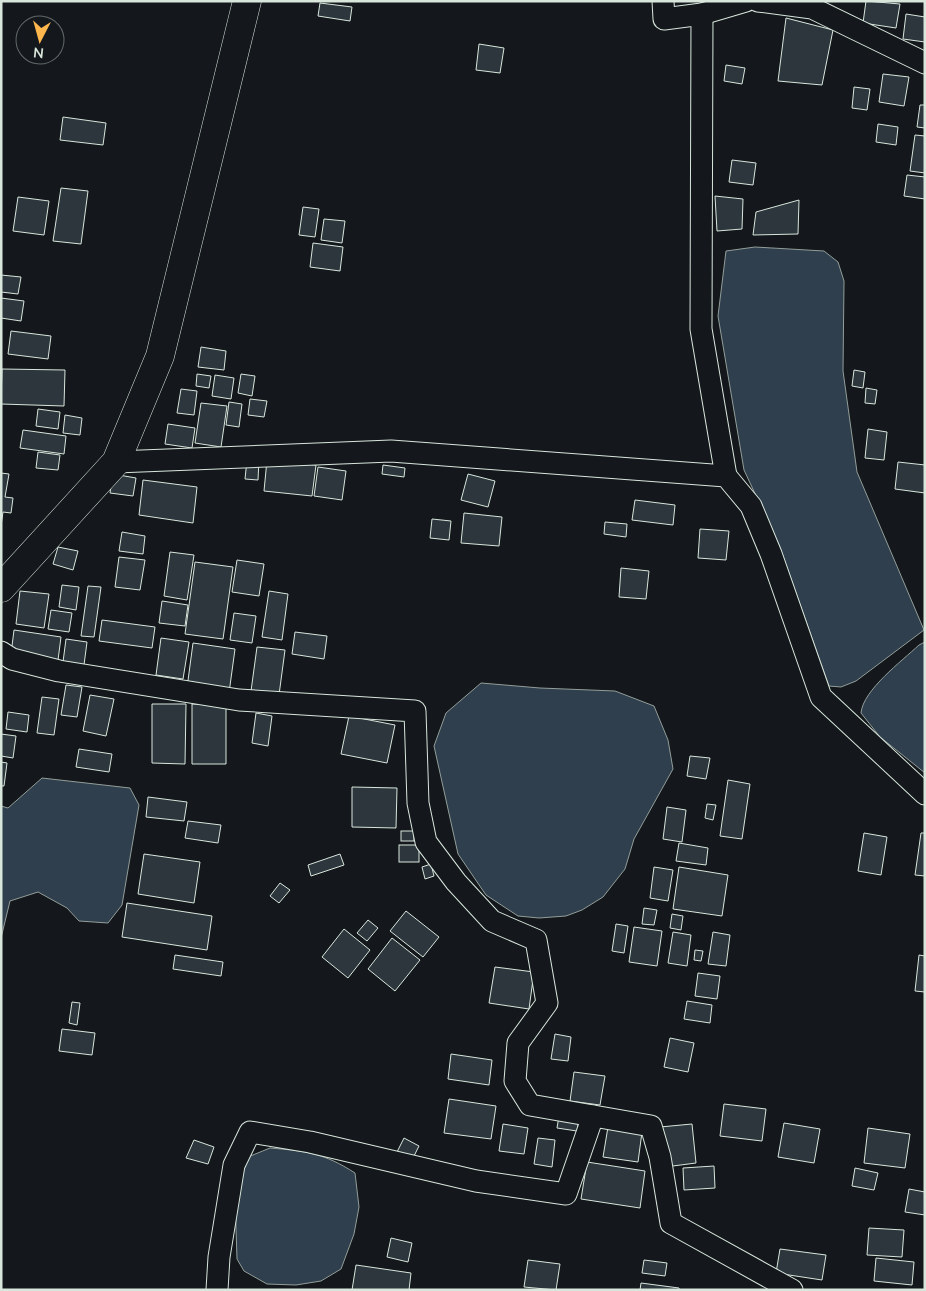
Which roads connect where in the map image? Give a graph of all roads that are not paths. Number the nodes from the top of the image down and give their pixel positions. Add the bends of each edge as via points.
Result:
1 (247, 1) edge
2 (663, 1) edge
3 (746, 1) edge
4 (758, 1) edge
5 (702, 14) junction
6 (925, 63) edge
7 (116, 462) junction
8 (726, 476) junction
9 (1, 588) edge
10 (1, 652) edge
11 (925, 794) edge
12 (593, 1116) junction
13 (217, 1290) edge
14 (792, 1290) edge

1 - 7 main road via 160,356
2 - 5 street via 664,19
3 - 5 street
4 - 6 street via 812,8
5 - 8 street via 702,330
7 - 8 street via 391,452
7 - 9 main road
8 - 11 street via 751,506 821,697
10 - 12 street via 12,659 59,671 239,700 415,711 418,803 426,842 492,922 536,940 547,1003 518,1044 515,1080 530,1106
12 - 13 street via 566,1194 476,1181 310,1142 250,1132 234,1166 219,1257
12 - 14 street via 651,1126 660,1157 671,1223

